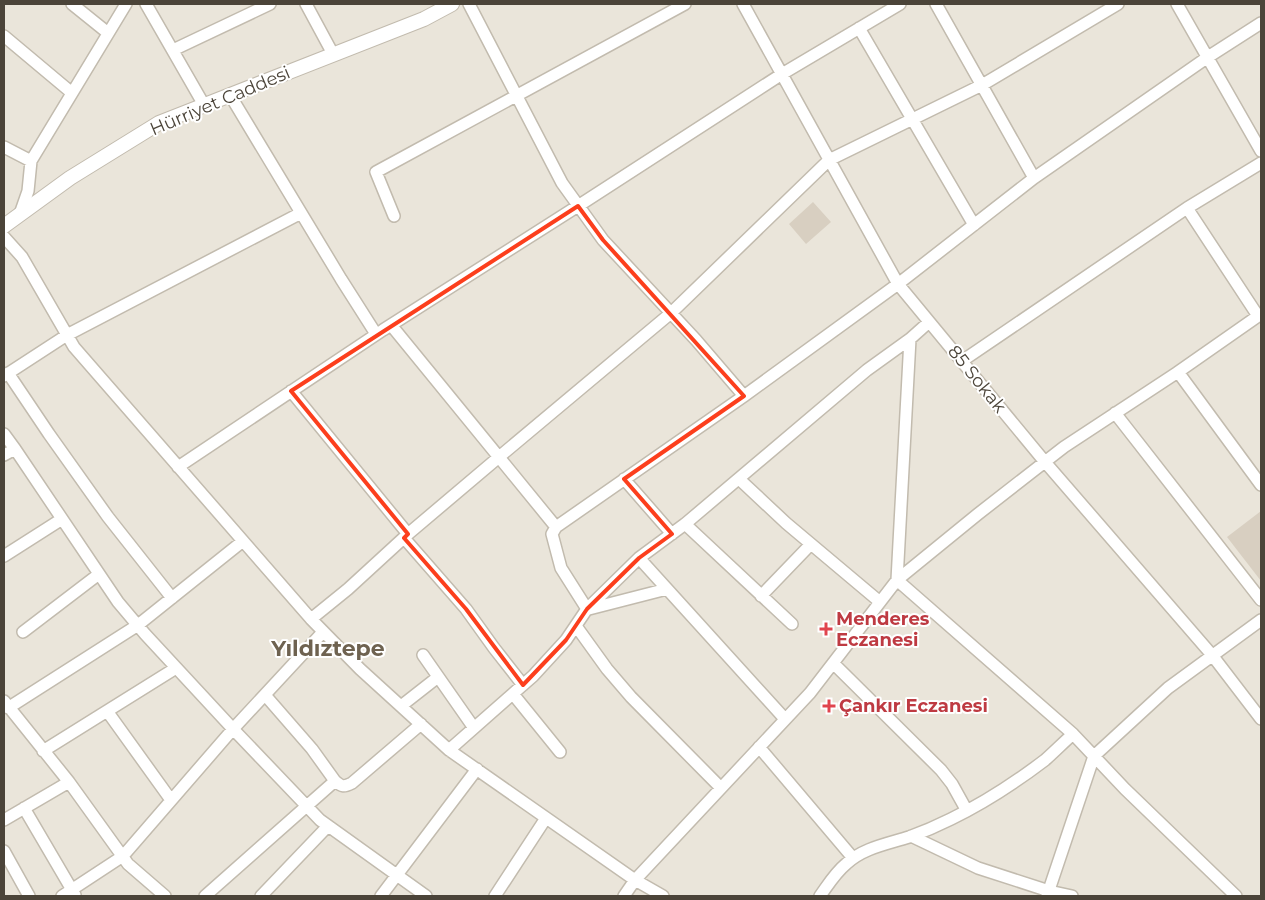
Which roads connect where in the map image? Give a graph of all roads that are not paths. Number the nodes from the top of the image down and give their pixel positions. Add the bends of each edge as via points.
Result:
1 (72, 4) edge
2 (126, 4) edge
3 (146, 4) edge
4 (270, 4) edge
5 (306, 4) edge
6 (452, 4) edge
7 (469, 4) edge
8 (686, 4) edge
9 (743, 4) edge
10 (900, 4) edge
11 (936, 4) edge
12 (1118, 4) edge
13 (1177, 4) edge
14 (1261, 23) edge
15 (859, 28) junction
16 (108, 33) junction
17 (4, 36) edge
18 (173, 50) junction
19 (333, 54) junction
20 (1208, 57) junction
21 (782, 74) junction
22 (982, 85) junction
23 (72, 93) junction
24 (230, 95) junction
25 (516, 95) junction
26 (204, 105) junction
27 (912, 119) junction
28 (4, 147) edge
29 (1261, 151) edge
30 (829, 160) junction
31 (31, 161) junction
32 (1261, 163) edge
33 (1034, 178) junction
34 (578, 206) junction
35 (1187, 208) junction
36 (301, 212) junction
37 (20, 214) junction
38 (394, 216) dead end
39 (974, 225) junction
40 (4, 226) edge
41 (4, 237) edge
42 (898, 284) junction
43 (671, 313) junction
44 (1260, 315) edge
45 (929, 322) junction
46 (391, 325) junction
47 (376, 334) junction
48 (67, 335) junction
49 (910, 339) junction
50 (962, 362) junction
51 (1178, 372) junction
52 (6, 374) edge
53 (291, 391) junction
54 (744, 396) junction
55 (1115, 413) junction
56 (4, 434) edge
57 (15, 449) junction
58 (4, 455) edge
59 (499, 457) junction
60 (1045, 462) junction
61 (178, 467) junction
62 (624, 479) junction
63 (739, 479) junction
64 (1261, 484) edge
65 (62, 519) junction
66 (685, 524) junction
67 (556, 527) junction
68 (672, 534) junction
69 (406, 536) junction
70 (243, 541) junction
71 (811, 544) junction
72 (4, 556) edge
73 (639, 558) junction
74 (99, 574) junction
75 (897, 580) junction
76 (667, 589) junction
77 (761, 596) junction
78 (172, 598) junction
79 (1261, 600) edge
80 (880, 602) junction
81 (587, 609) junction
82 (311, 619) junction
83 (1261, 620) edge
84 (792, 624) dead end
85 (138, 625) junction
86 (576, 626) junction
87 (23, 632) dead end
88 (323, 632) junction
89 (423, 656) dead end
90 (1212, 656) junction
91 (833, 663) junction
92 (176, 668) junction
93 (438, 678) junction
94 (523, 685) junction
95 (513, 694) junction
96 (265, 695) junction
97 (5, 704) edge
98 (401, 706) junction
99 (107, 711) junction
100 (785, 719) junction
101 (1261, 719) edge
102 (421, 724) junction
103 (474, 728) junction
104 (233, 729) junction
105 (1073, 734) junction
106 (759, 747) junction
107 (449, 750) junction
108 (43, 751) junction
109 (560, 752) dead end
110 (1094, 756) junction
111 (477, 769) junction
112 (335, 780) junction
113 (69, 782) junction
114 (721, 788) junction
115 (171, 800) junction
116 (307, 806) junction
117 (24, 808) junction
118 (967, 811) junction
119 (546, 818) junction
120 (4, 820) edge
121 (328, 826) junction
122 (911, 836) junction
123 (4, 851) edge
124 (122, 856) junction
125 (853, 858) junction
126 (397, 875) junction
127 (635, 880) junction
128 (70, 894) edge
129 (1048, 894) edge
130 (29, 896) edge
131 (165, 896) edge
132 (205, 896) edge
133 (261, 896) edge
134 (381, 896) edge
135 (426, 896) edge
136 (495, 896) edge
137 (624, 896) edge
138 (663, 896) edge
139 (820, 896) edge
140 (1072, 896) edge
141 (1236, 896) edge

1 - 16 street
2 - 16 street
3 - 18 street
4 - 18 street
5 - 19 street
6 - 19 street, Hürriyet Caddesi via 424,19
7 - 25 street
8 - 25 street
9 - 21 street, 85 Sokak
10 - 15 street
11 - 22 street
12 - 22 street
13 - 20 street
14 - 20 street
15 - 21 street
15 - 27 street
16 - 23 street
17 - 23 street
18 - 26 street
19 - 24 street, Hürriyet Caddesi
20 - 29 street
20 - 33 street
21 - 30 street, 85 Sokak
21 - 34 street
22 - 27 street
22 - 33 street
23 - 31 street
24 - 26 street, Hürriyet Caddesi
24 - 36 street
25 - 34 street via 562,184
25 - 38 street via 376,172
26 - 37 street, Hürriyet Caddesi via 159,123 70,178
27 - 30 street
27 - 39 street
28 - 31 street
30 - 42 street, 85 Sokak
30 - 43 street
31 - 37 street via 28,191
32 - 35 street
33 - 39 street
34 - 43 street via 603,240
34 - 46 street
35 - 44 street
35 - 50 street
36 - 47 street
36 - 48 street
37 - 40 street, Hürriyet Caddesi
39 - 42 street
41 - 48 street via 22,256
42 - 45 street, 85 Sokak
42 - 54 street
43 - 54 street
43 - 59 street
44 - 51 street
45 - 49 street
45 - 50 street, 85 Sokak
46 - 47 street
46 - 59 street
47 - 53 street
48 - 52 street
48 - 61 street
49 - 63 street via 867,370
49 - 75 street
50 - 60 street, 85 Sokak
51 - 55 street
51 - 64 street
52 - 78 street via 108,517
53 - 61 street
53 - 69 street
54 - 62 street
55 - 60 street
55 - 79 street
56 - 57 street
57 - 58 street
57 - 65 street
59 - 67 street
59 - 69 street
60 - 75 street
60 - 90 street, 85 Sokak
61 - 70 street
62 - 67 street
62 - 68 street
63 - 66 street
63 - 71 street
65 - 72 street
65 - 74 street
66 - 68 street
66 - 77 street
67 - 81 street via 552,534 561,568
68 - 73 street
69 - 82 street
69 - 94 street
70 - 78 street
70 - 82 street
71 - 77 street
71 - 80 street
73 - 76 street
73 - 81 street
74 - 85 street
74 - 87 street
75 - 80 street
75 - 105 street
76 - 81 street
76 - 100 street
77 - 84 street
78 - 85 street
80 - 91 street
81 - 86 street
82 - 88 street
83 - 90 street
85 - 92 street
85 - 97 street via 76,666
86 - 94 street
86 - 114 street via 632,697
88 - 96 street
88 - 98 street
89 - 93 street
90 - 101 street, 85 Sokak
90 - 110 street via 1168,688
91 - 100 street
91 - 118 street via 941,770
92 - 99 street
92 - 104 street
93 - 98 street
93 - 103 street
94 - 95 street
95 - 103 street
95 - 109 street
96 - 104 street
96 - 112 street
97 - 108 street
98 - 102 street
99 - 108 street
99 - 115 street
100 - 106 street
102 - 107 street
102 - 112 street via 352,783 341,786
103 - 107 street
104 - 115 street
104 - 116 street
105 - 110 street
105 - 118 street via 1032,770
106 - 114 street
106 - 125 street
107 - 111 street
108 - 113 street
110 - 129 street
110 - 141 street
111 - 119 street
111 - 126 street
112 - 116 street
113 - 117 street
113 - 124 street
114 - 127 street
115 - 124 street
116 - 121 street
116 - 132 street
117 - 120 street
117 - 128 street
118 - 122 street
119 - 127 street
119 - 136 street
121 - 126 street
121 - 133 street
122 - 125 street
122 - 129 street via 978,868
123 - 130 street
124 - 128 street
124 - 131 street
125 - 139 street via 838,871
126 - 134 street
126 - 135 street
127 - 137 street
127 - 138 street
129 - 140 street

